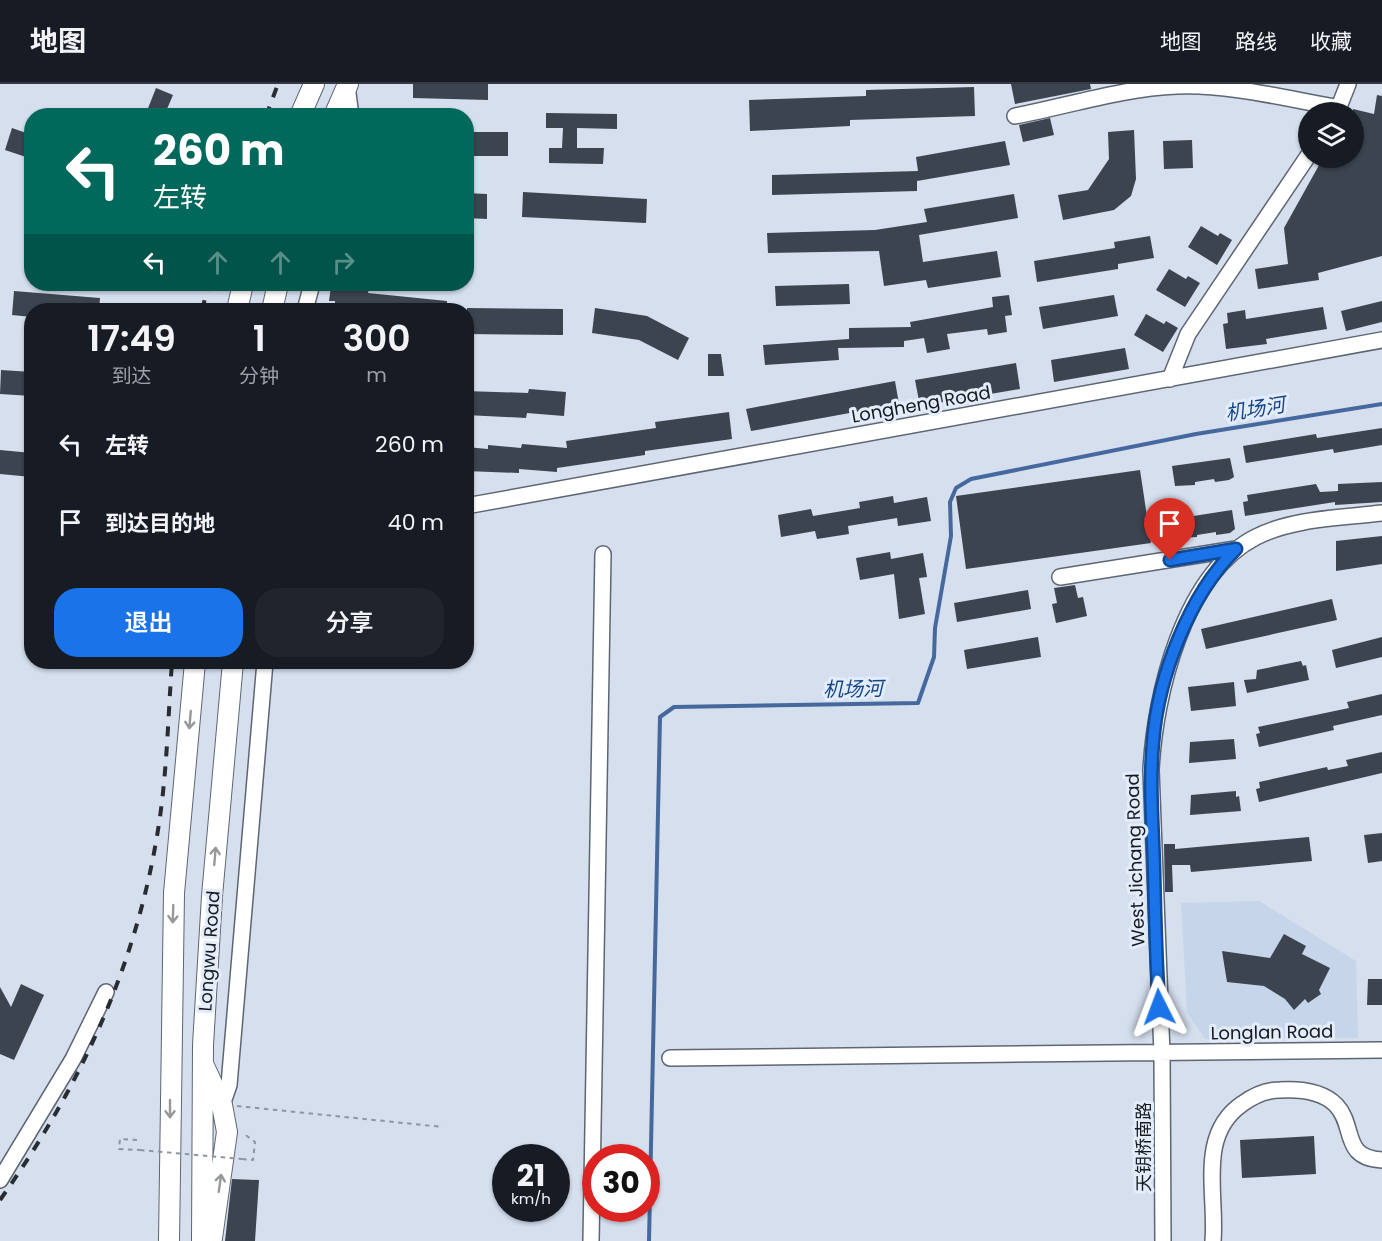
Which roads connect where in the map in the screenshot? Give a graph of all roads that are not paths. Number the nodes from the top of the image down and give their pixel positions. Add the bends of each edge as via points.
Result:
1 (314, 84) edge
2 (1348, 84) edge
3 (347, 85) edge
4 (1342, 102) edge
5 (1298, 103) edge
6 (304, 108) edge
7 (337, 108) edge
8 (350, 108) edge
9 (1015, 116) dead end
10 (1300, 168) edge
11 (1382, 340) edge
12 (1170, 379) junction
13 (474, 505) edge
14 (1382, 513) edge
15 (1236, 549) junction
16 (603, 554) dead end
17 (1060, 577) dead end
18 (194, 669) edge
19 (232, 669) edge
20 (264, 669) edge
21 (105, 992) dead end
22 (1382, 1050) edge
23 (1162, 1054) junction
24 (670, 1058) dead end
25 (202, 1061) junction
26 (222, 1105) junction
27 (1382, 1160) edge
28 (0, 1179) edge
29 (169, 1241) edge
30 (202, 1241) edge
31 (211, 1241) edge
32 (591, 1241) edge
33 (1163, 1241) edge
34 (1213, 1241) edge

1 - 6 main road
2 - 4 street
3 - 7 main road
3 - 8 street
5 - 9 street via 1177,86
10 - 12 street via 1188,334
11 - 12 street, Longheng Road
12 - 13 street, Longheng Road
14 - 15 street, West Jichang Road via 1280,528
15 - 17 street
15 - 23 street, West Jichang Road via 1205,584 1159,702 1151,770
16 - 32 street
18 -> 29 main road, Longwu Road via 174,893
25 -> 19 main road, Longwu Road
20 - 26 street via 229,1085
21 - 28 street via 51,1098
22 - 23 street, Longlan Road
23 - 24 street, Longlan Road
23 - 33 street, 天钥桥南路
25 - 26 main road
25 - 30 main road, Longwu Road
31 -> 26 main road via 227,1132
27 - 34 street via 1371,1160 1359,1153 1336,1105 1317,1094 1297,1089 1252,1096 1227,1115 1215,1136

